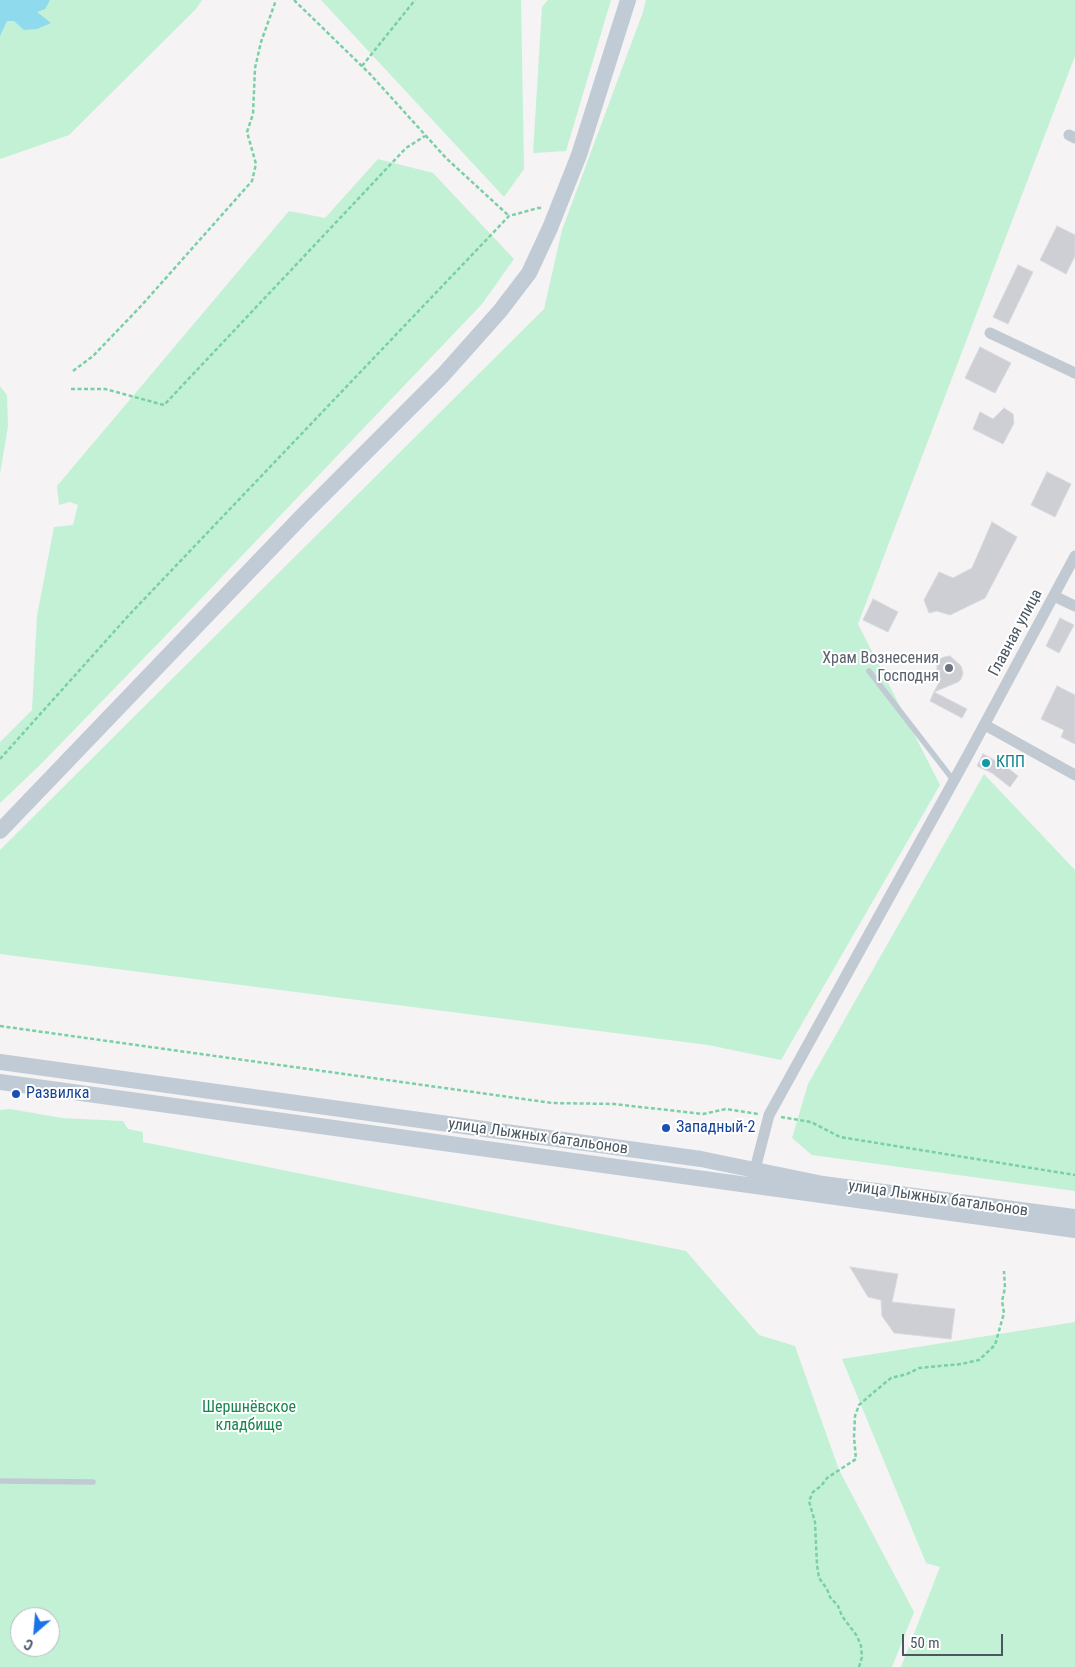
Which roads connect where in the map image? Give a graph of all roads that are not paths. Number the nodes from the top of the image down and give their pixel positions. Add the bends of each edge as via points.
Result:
1 (628, 0) edge
2 (990, 333) dead end
3 (1075, 373) edge
4 (1075, 556) edge
5 (1054, 596) junction
6 (1075, 606) edge
7 (869, 671) dead end
8 (984, 725) junction
9 (1075, 775) edge
10 (954, 781) junction
11 (0, 831) edge
12 (0, 1062) edge
13 (0, 1082) edge
14 (755, 1170) junction
15 (751, 1186) junction
16 (1075, 1218) edge
17 (1075, 1230) edge
18 (0, 1481) edge
19 (92, 1482) dead end

1 - 11 main road via 579,155 529,273 450,368 304,514
2 - 3 street
4 - 5 street, Главная улица
5 - 6 street
5 - 8 street, Главная улица
7 - 10 lane
8 - 9 street
8 - 10 street, Главная улица
10 - 14 street, Главная улица via 769,1115
12 - 14 main road, улица Лыжных батальонов via 701,1159
13 - 15 main road, улица Лыжных батальонов
14 - 15 street, Главная улица
14 - 16 main road, улица Лыжных батальонов via 823,1184
15 - 17 main road, улица Лыжных батальонов
18 - 19 lane

